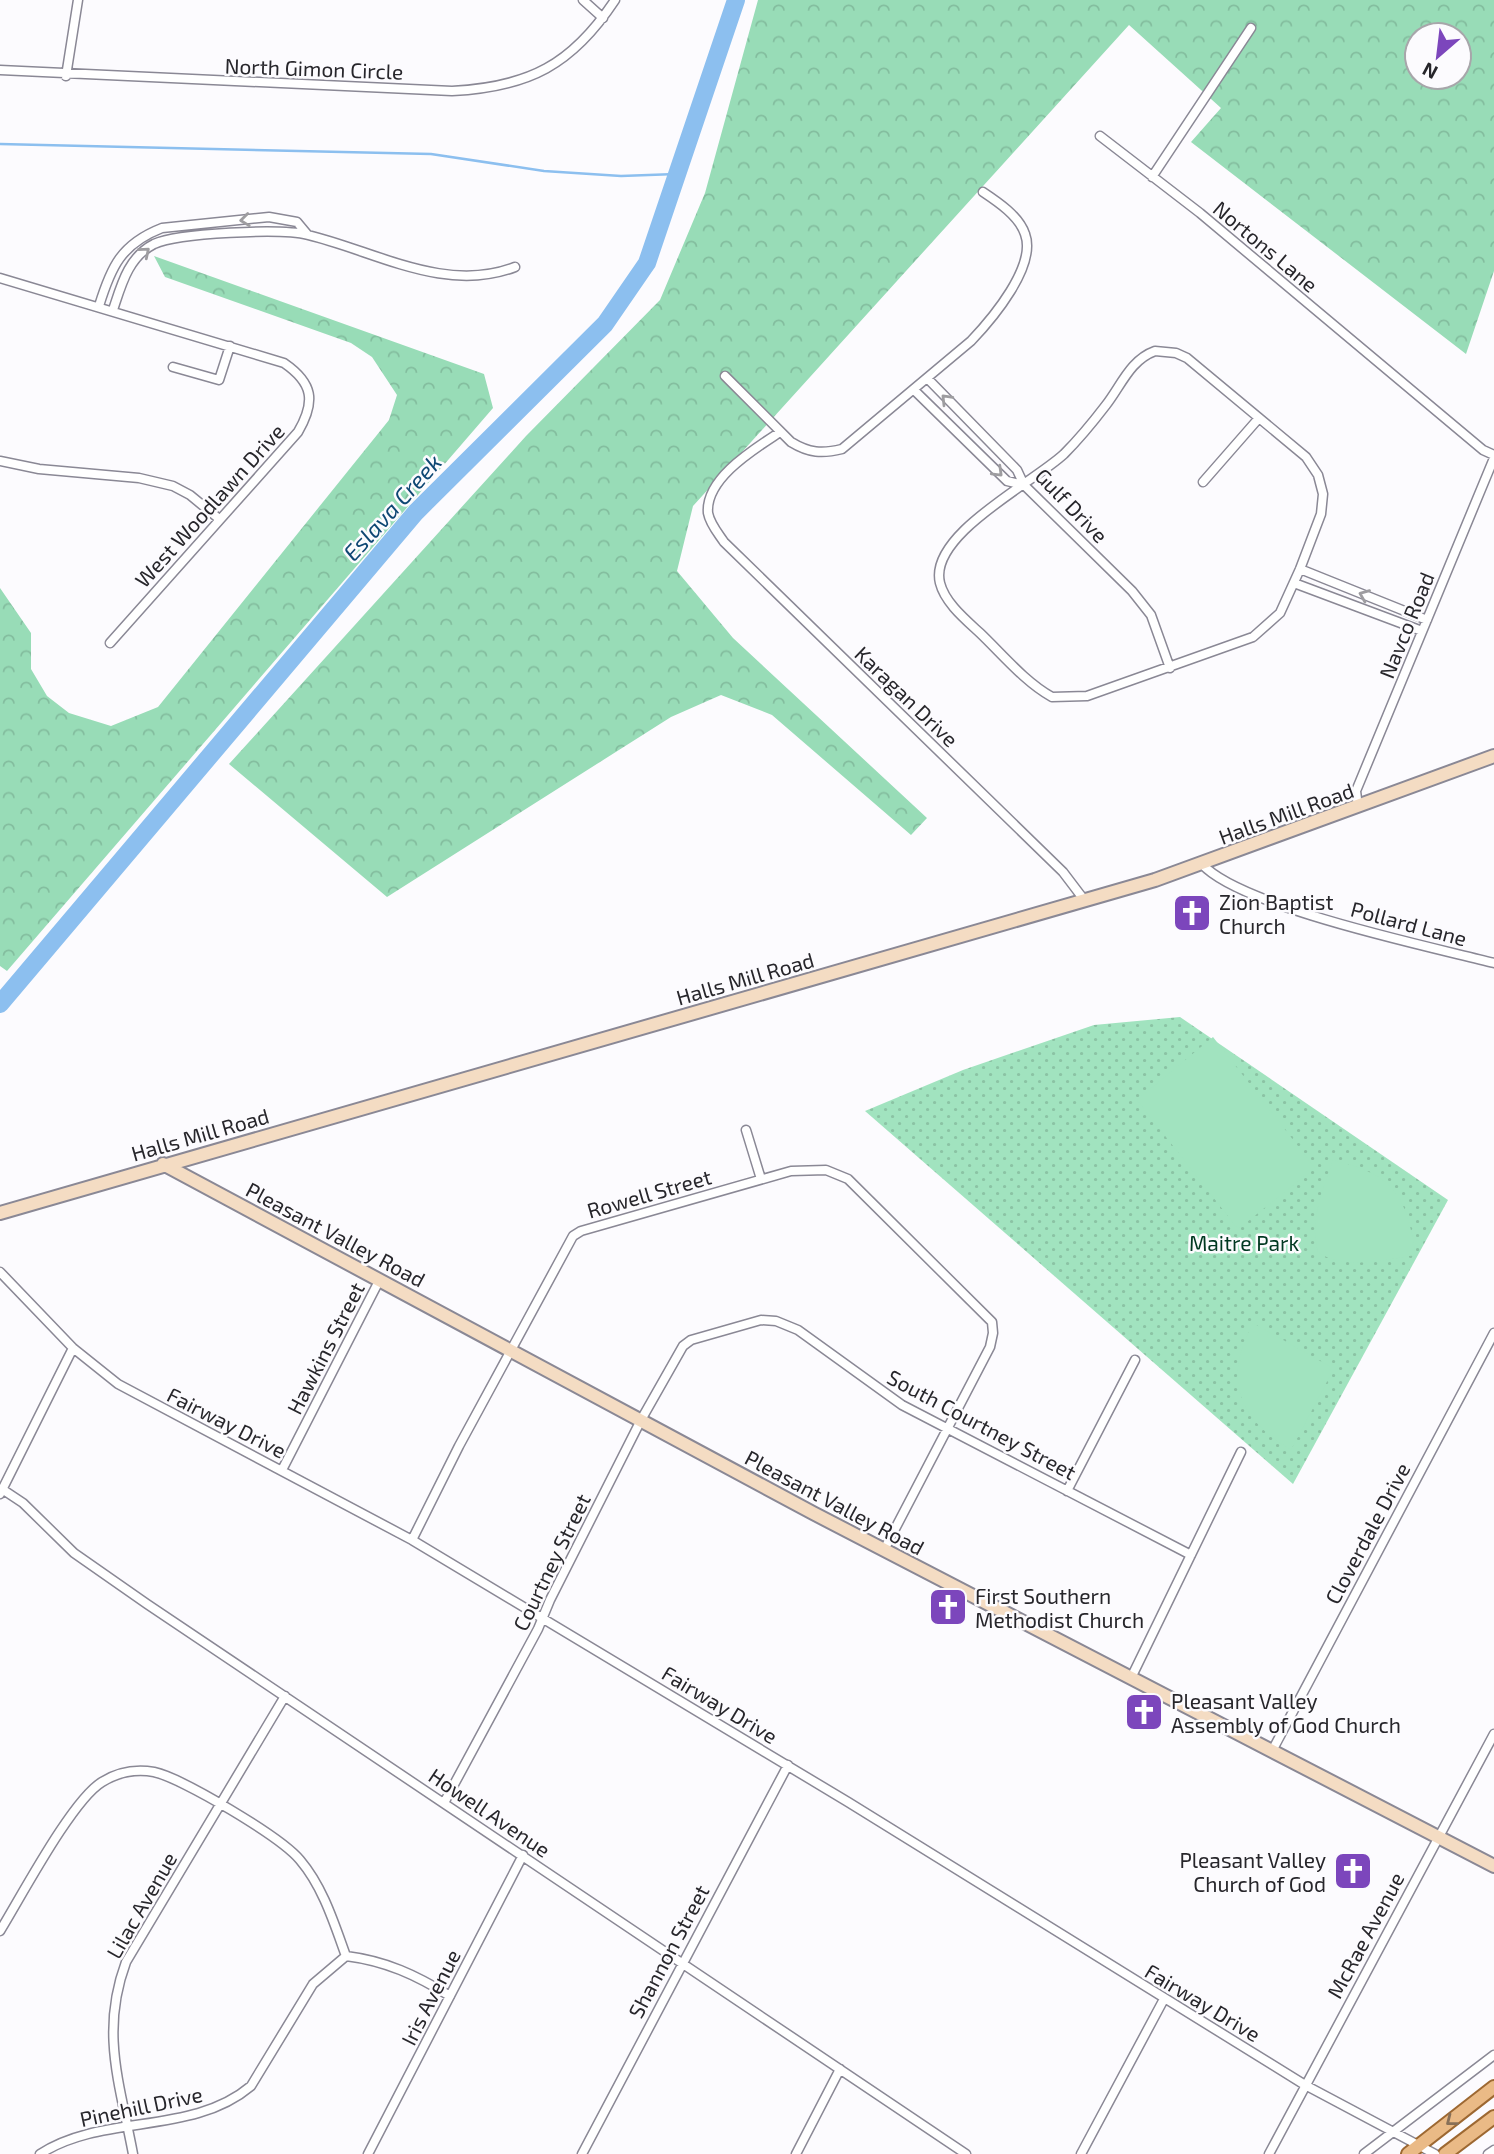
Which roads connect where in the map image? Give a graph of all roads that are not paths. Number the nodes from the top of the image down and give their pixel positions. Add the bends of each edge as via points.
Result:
1 (78, 0) edge
2 (583, 0) edge
3 (615, 0) edge
4 (603, 18) junction
5 (1251, 28) dead end
6 (0, 71) edge
7 (66, 76) junction
8 (1100, 136) dead end
9 (1152, 177) junction
10 (984, 192) dead end
11 (307, 234) junction
12 (515, 267) dead end
13 (0, 278) edge
14 (99, 306) junction
15 (113, 310) junction
16 (230, 346) junction
17 (173, 367) dead end
18 (725, 376) dead end
19 (928, 379) junction
20 (914, 390) junction
21 (1259, 418) junction
22 (780, 432) junction
23 (981, 434) junction
24 (970, 444) junction
25 (1494, 457) edge
26 (0, 461) edge
27 (1203, 482) dead end
28 (1024, 485) junction
29 (218, 518) junction
30 (1300, 569) junction
31 (1294, 583) junction
32 (1427, 620) junction
33 (1422, 631) junction
34 (110, 643) dead end
35 (1170, 668) junction
36 (1494, 756) edge
37 (1358, 807) junction
38 (1202, 864) junction
39 (1085, 901) junction
40 (1494, 963) edge
41 (746, 1130) dead end
42 (163, 1164) junction
43 (761, 1179) junction
44 (0, 1204) edge
45 (27, 1205) junction
46 (0, 1213) edge
47 (0, 1272) edge
48 (380, 1279) junction
49 (1494, 1333) edge
50 (73, 1348) junction
51 (510, 1349) junction
52 (1135, 1360) dead end
53 (641, 1420) junction
54 (948, 1429) junction
55 (1241, 1452) dead end
56 (282, 1470) junction
57 (1067, 1491) junction
58 (1, 1492) edge
59 (412, 1540) junction
60 (884, 1550) junction
61 (1191, 1555) junction
62 (543, 1618) junction
63 (1131, 1678) junction
64 (285, 1696) junction
65 (1494, 1734) edge
66 (1272, 1751) junction
67 (788, 1766) junction
68 (444, 1802) junction
69 (220, 1806) junction
70 (1437, 1837) junction
71 (523, 1855) junction
72 (1494, 1866) edge
73 (0, 1931) edge
74 (346, 1956) junction
75 (681, 1962) junction
76 (450, 1996) junction
77 (1164, 1998) junction
78 (1494, 2055) edge
79 (840, 2069) junction
80 (1306, 2085) junction
81 (1494, 2087) edge
82 (1494, 2116) edge
83 (128, 2127) junction
84 (1393, 2132) junction
85 (1414, 2150) edge
86 (1494, 2150) edge
87 (40, 2154) edge
88 (134, 2154) edge
89 (368, 2154) edge
90 (582, 2154) edge
91 (796, 2154) edge
92 (966, 2154) edge
93 (1081, 2154) edge
94 (1269, 2154) edge
95 (1364, 2154) edge
96 (1435, 2154) edge
97 (1445, 2154) edge
98 (1488, 2154) edge

1 - 7 street
2 - 4 street
3 - 4 street, North Gimon Circle
4 - 7 street, North Gimon Circle via 566,57 537,76 486,89
5 - 9 street
6 - 7 street, North Gimon Circle
8 - 9 street, Nortons Lane
9 - 25 street, Nortons Lane
10 - 19 street via 1025,232 1023,268 988,323
11 - 12 street via 399,265 455,275 480,276
11 -> 14 street via 296,222 268,217 162,228 147,234 118,260 110,270
15 -> 11 street via 131,265 153,244 262,231
13 - 14 street, West Woodlawn Drive
14 - 15 street, West Woodlawn Drive
15 - 16 street, West Woodlawn Drive
16 - 17 street via 219,380
16 - 29 street, West Woodlawn Drive via 284,363 300,374 310,402 298,432
18 - 22 street
19 - 20 street
23 -> 19 street, Gulf Drive
20 - 22 street via 842,449 803,450
20 - 24 street
21 - 27 street
21 - 28 street via 1188,358 1155,351 1131,368 1064,454
21 - 30 street via 1306,457 1318,475 1323,494 1321,514
22 - 39 street, Karagan Drive via 717,485 708,515 724,542 1063,872
23 - 24 street
23 - 28 street, Gulf Drive via 1017,470
24 -> 28 street via 1007,481
25 - 32 street, Navco Road
26 - 29 street via 173,486
28 - 35 street, Gulf Drive via 1132,591 1151,615
28 - 35 street via 956,536 946,553 940,582 945,595 967,621 1052,697 1087,696
29 - 34 street, West Woodlawn Drive
30 - 31 street
32 -> 30 street
31 - 33 street
31 - 35 street via 1280,613 1262,631
32 - 33 street, Navco Road
33 - 37 street, Navco Road via 1356,791
36 - 37 street, Halls Mill Road
37 - 38 street, Halls Mill Road
38 - 39 street, Halls Mill Road
38 - 40 street, Pollard Lane via 1213,876 1264,898 1367,931
39 - 42 street, Halls Mill Road
41 - 43 street
42 - 45 street, Halls Mill Road
42 - 48 street, Pleasant Valley Road
43 - 51 street, Rowell Street via 581,1231 567,1243
43 - 54 street, Rowell Street via 814,1168 848,1179 984,1311 992,1322 990,1347
44 - 45 street
45 - 46 street, Halls Mill Road
47 - 50 street, Fairway Drive
48 - 51 street, Pleasant Valley Road
48 - 56 street, Hawkins Street
49 - 66 street, Cloverdale Drive
50 - 56 street, Fairway Drive via 118,1384
50 - 58 street
51 - 53 street, Pleasant Valley Road
51 - 59 street, Rowell Street
52 - 57 street
53 - 54 street, South Courtney Street via 691,1340 761,1320 798,1330 902,1405
53 - 60 street, Pleasant Valley Road
53 - 62 street, Courtney Street
54 - 57 street, South Courtney Street
54 - 60 street, Rowell Street
55 - 61 street
56 - 59 street, Fairway Drive
57 - 61 street, South Courtney Street
58 - 64 street, Howell Avenue via 23,1503 74,1553
59 - 62 street, Fairway Drive
60 - 63 street, Pleasant Valley Road
61 - 63 street
62 - 67 street, Fairway Drive
62 - 68 street, Courtney Street
63 - 66 street, Pleasant Valley Road
64 - 68 street, Howell Avenue
64 - 69 street, Lilac Avenue
65 - 70 street, McRae Avenue
66 - 70 street, Pleasant Valley Road
67 - 75 street, Shannon Street
67 - 77 street, Fairway Drive
68 - 71 street, Howell Avenue
69 - 73 street via 177,1780 155,1773 133,1770 100,1783 75,1810
69 - 74 street via 283,1844 299,1859 332,1917
69 - 83 street, Lilac Avenue via 126,1962 113,2001 111,2042
70 - 72 street, Pleasant Valley Road
70 - 80 street, McRae Avenue
71 - 75 street, Howell Avenue
71 - 76 street, Iris Avenue
74 - 76 street via 375,1959 410,1972
74 - 83 street, Pinehill Drive via 313,1983 251,2086 237,2097 196,2114
75 - 79 street, Howell Avenue
75 - 90 street, Shannon Street
76 - 89 street, Iris Avenue
77 - 80 street, Fairway Drive
77 - 93 street
78 - 84 street
79 - 91 street
79 - 92 street, Howell Avenue
80 - 84 street, Fairway Drive
80 - 94 street, McRae Avenue
81 -> 85 main road
82 - 97 main road
83 - 87 street, Pinehill Drive via 76,2138
83 - 88 street, Lilac Avenue
84 - 85 street, Fairway Drive
84 - 95 street
85 - 96 street, Fairway Drive
86 - 98 street

